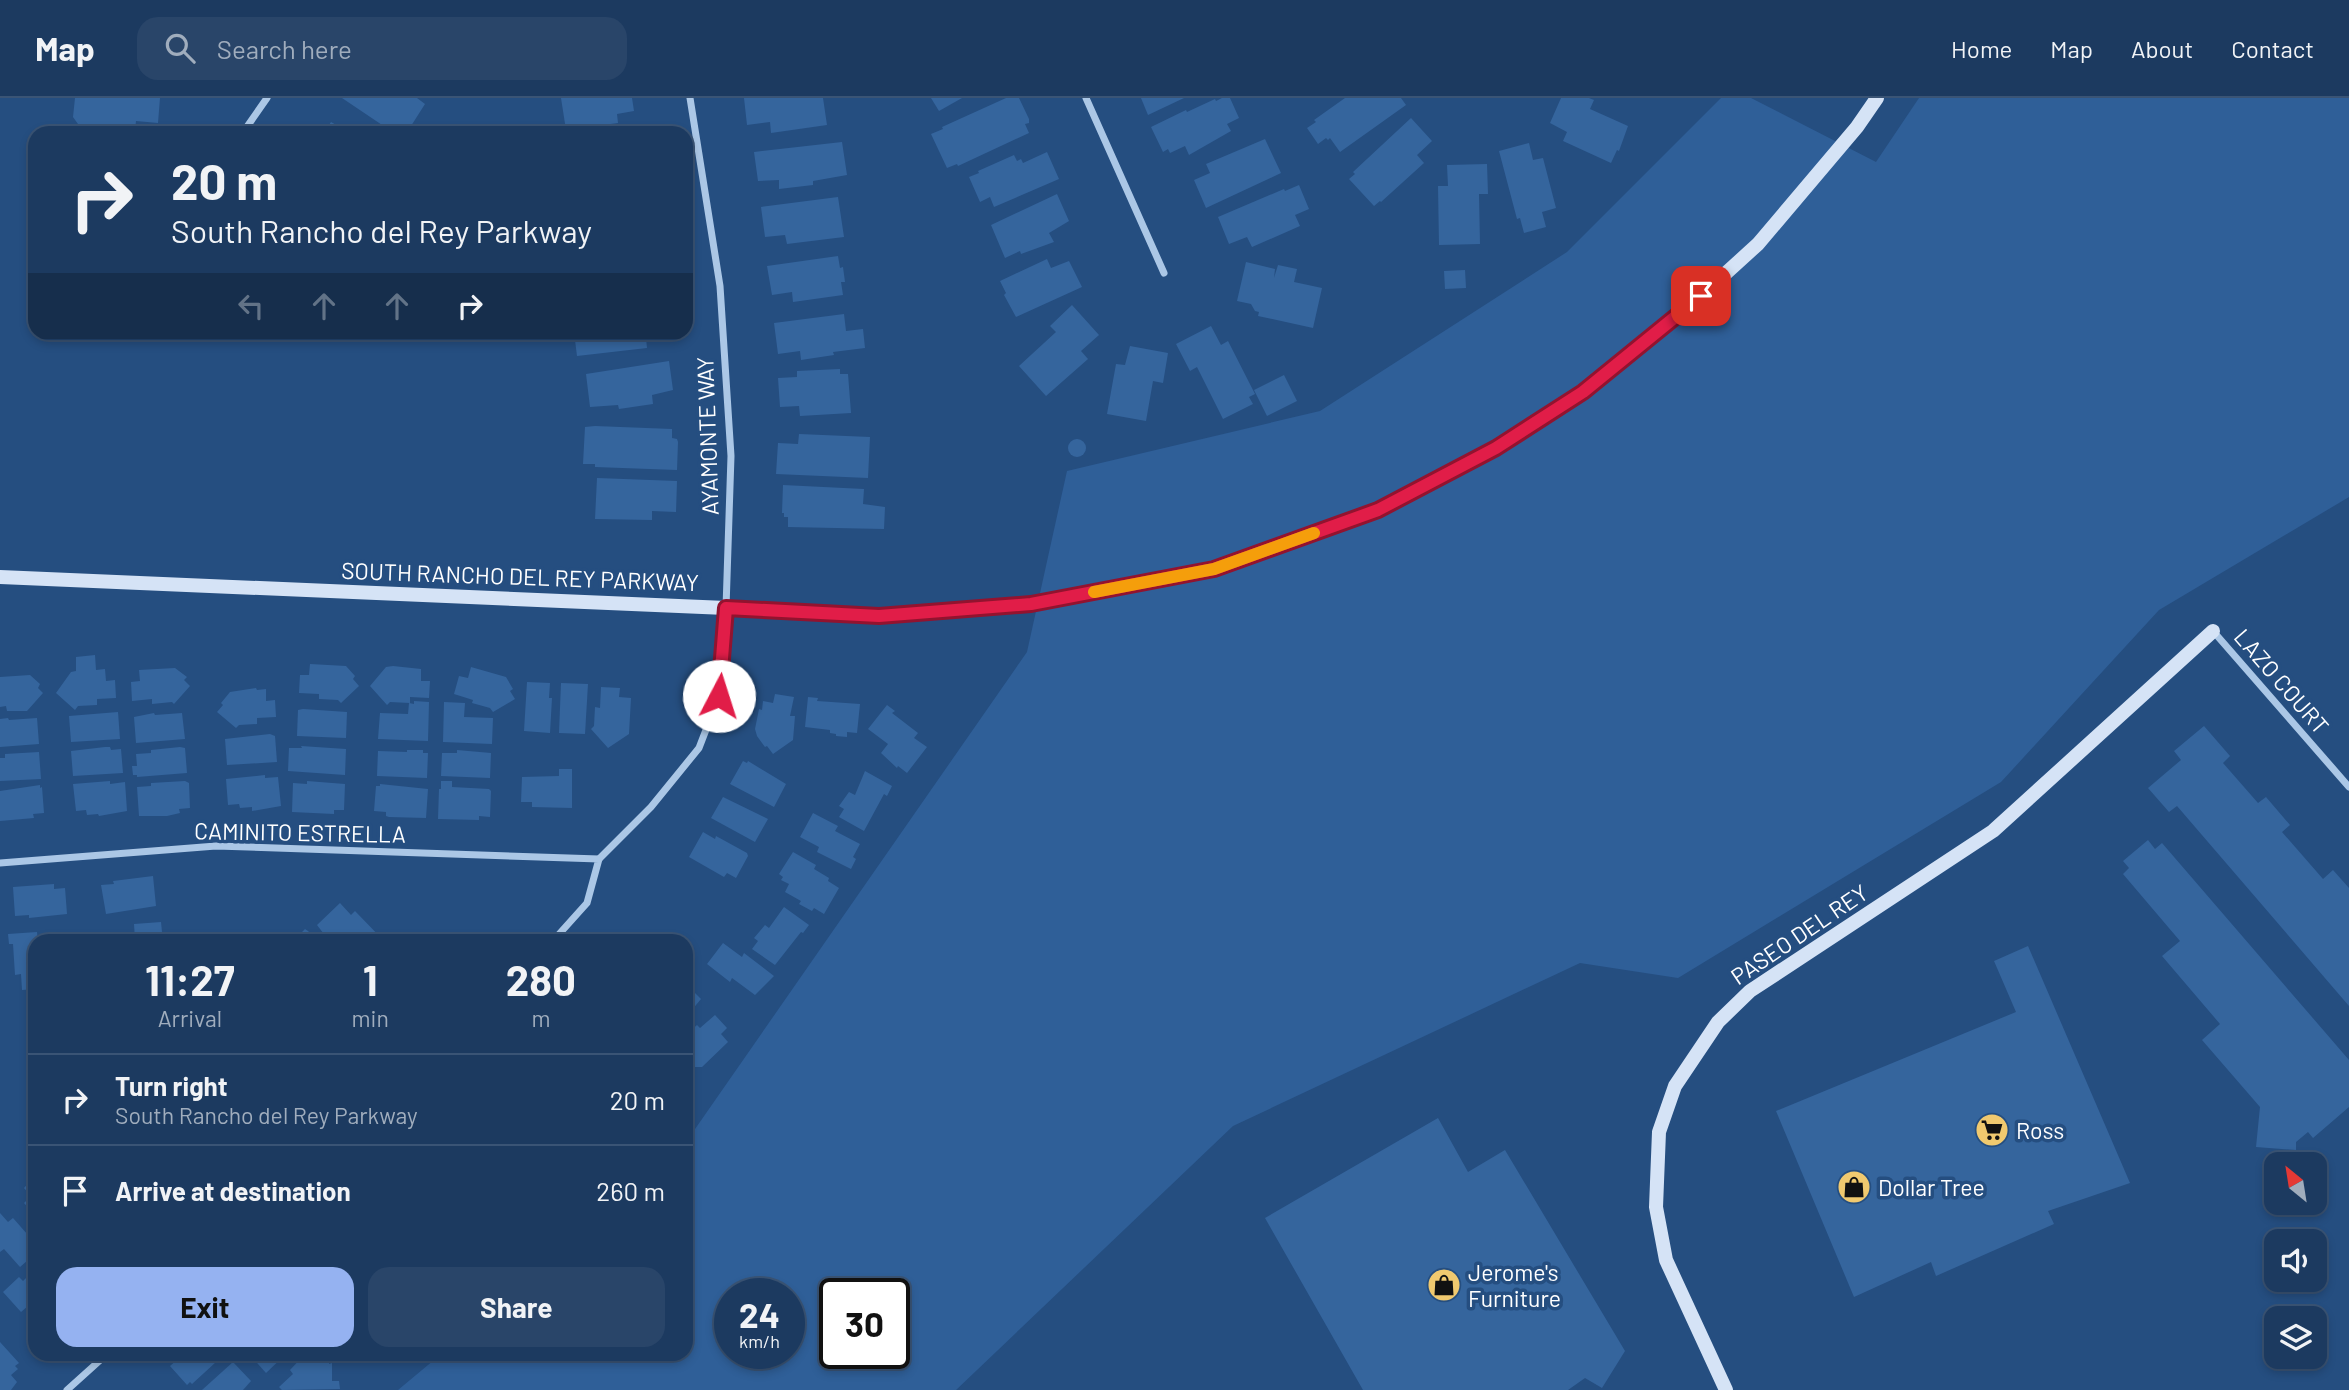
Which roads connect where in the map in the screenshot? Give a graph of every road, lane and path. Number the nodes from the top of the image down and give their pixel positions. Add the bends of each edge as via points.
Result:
1 (267, 98) edge
2 (690, 98) edge
3 (1086, 98) edge
4 (1877, 98) edge
5 (247, 126) edge
6 (1164, 273) dead end
7 (0, 577) edge
8 (726, 608) junction
9 (2213, 631) joint
10 (2349, 787) edge
11 (599, 859) junction
12 (0, 863) edge
13 (559, 934) edge
14 (99, 1361) edge
15 (68, 1390) edge
16 (1726, 1390) edge

1 - 5 street
2 - 8 street, AYAMONTE WAY via 721,298 731,456
3 - 6 street
4 - 8 street, SOUTH RANCHO DEL REY PARKWAY via 1758,244 1681,314 1583,392 1496,448 1378,510 1214,569 1031,604 879,616
7 - 8 street, SOUTH RANCHO DEL REY PARKWAY
8 - 11 street via 719,696 699,748 651,807
9 - 10 street, LAZO COURT
9 - 16 street, PASEO DEL REY via 1993,831 1750,991 1718,1022 1675,1086 1659,1132 1656,1207 1666,1260
11 - 12 street, CAMINITO ESTRELLA via 216,846
11 - 13 street via 587,903
14 - 15 street

